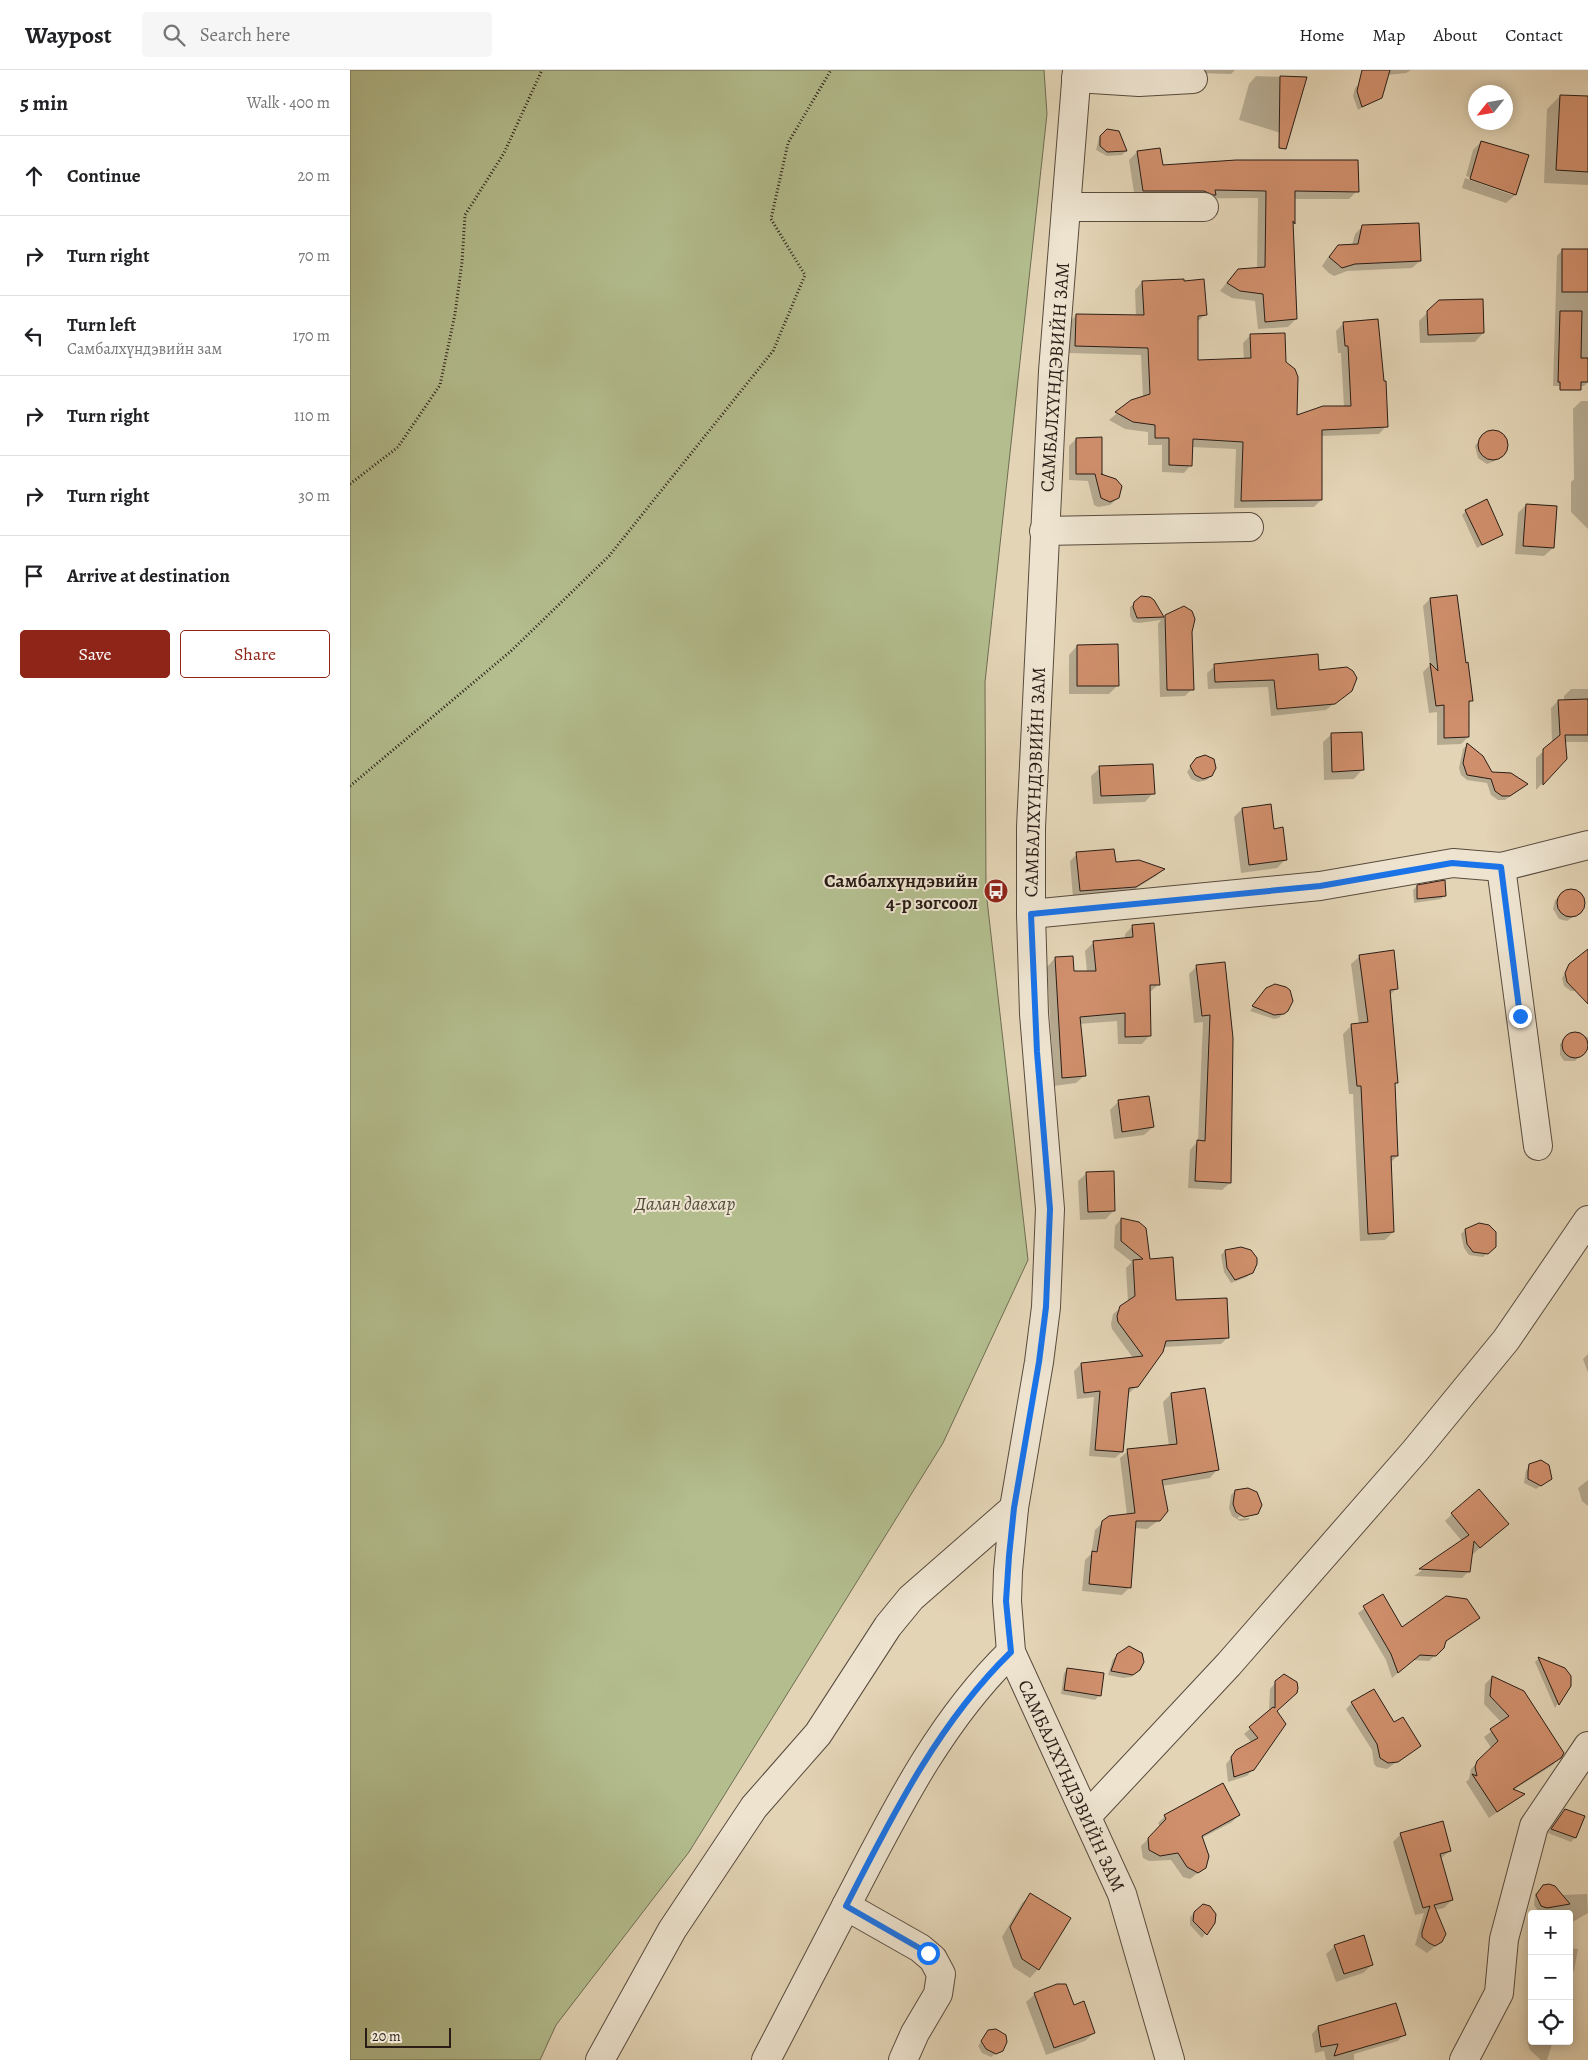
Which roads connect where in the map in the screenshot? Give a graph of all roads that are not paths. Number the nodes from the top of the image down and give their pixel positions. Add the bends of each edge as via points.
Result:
1 (1076, 74) edge
2 (1193, 79) dead end
3 (1066, 207) junction
4 (1204, 207) dead end
5 (1249, 527) dead end
6 (1044, 531) junction
7 (1588, 845) edge
8 (1501, 867) junction
9 (1031, 914) junction
10 (1538, 1146) dead end
11 (1588, 1220) edge
12 (1014, 1508) junction
13 (1011, 1652) junction
14 (1588, 1746) edge
15 (1087, 1816) junction
16 (846, 1906) junction
17 (600, 2060) edge
18 (766, 2060) edge
19 (904, 2060) edge
20 (1170, 2060) edge
21 (1464, 2060) edge

1 - 2 street via 1139,82
1 - 3 street, САМБАЛХҮНДЭВИЙН ЗАМ
3 - 4 street
3 - 6 street, САМБАЛХҮНДЭВИЙН ЗАМ
5 - 6 street
6 - 9 street, САМБАЛХҮНДЭВИЙН ЗАМ via 1031,827
7 - 8 street
8 - 9 street via 1452,863 1320,886
8 - 10 street
9 - 12 street, САМБАЛХҮНДЭВИЙН ЗАМ via 1034,1014 1050,1240 1039,1362
11 - 15 street via 1506,1340 1415,1451 1230,1664
12 - 13 street, САМБАЛХҮНДЭВИЙН ЗАМ via 1006,1601
12 - 17 street via 911,1598 888,1626 818,1734 754,1807 672,1930
13 - 15 street, САМБАЛХҮНДЭВИЙН ЗАМ
13 - 16 street via 955,1715 898,1806
14 - 21 street via 1534,1826 1504,1938 1499,1993
15 - 20 street, САМБАЛХҮНДЭВИЙН ЗАМ via 1130,1919
16 - 18 street
16 - 19 street via 920,1948 933,1959 941,1974 938,1994

